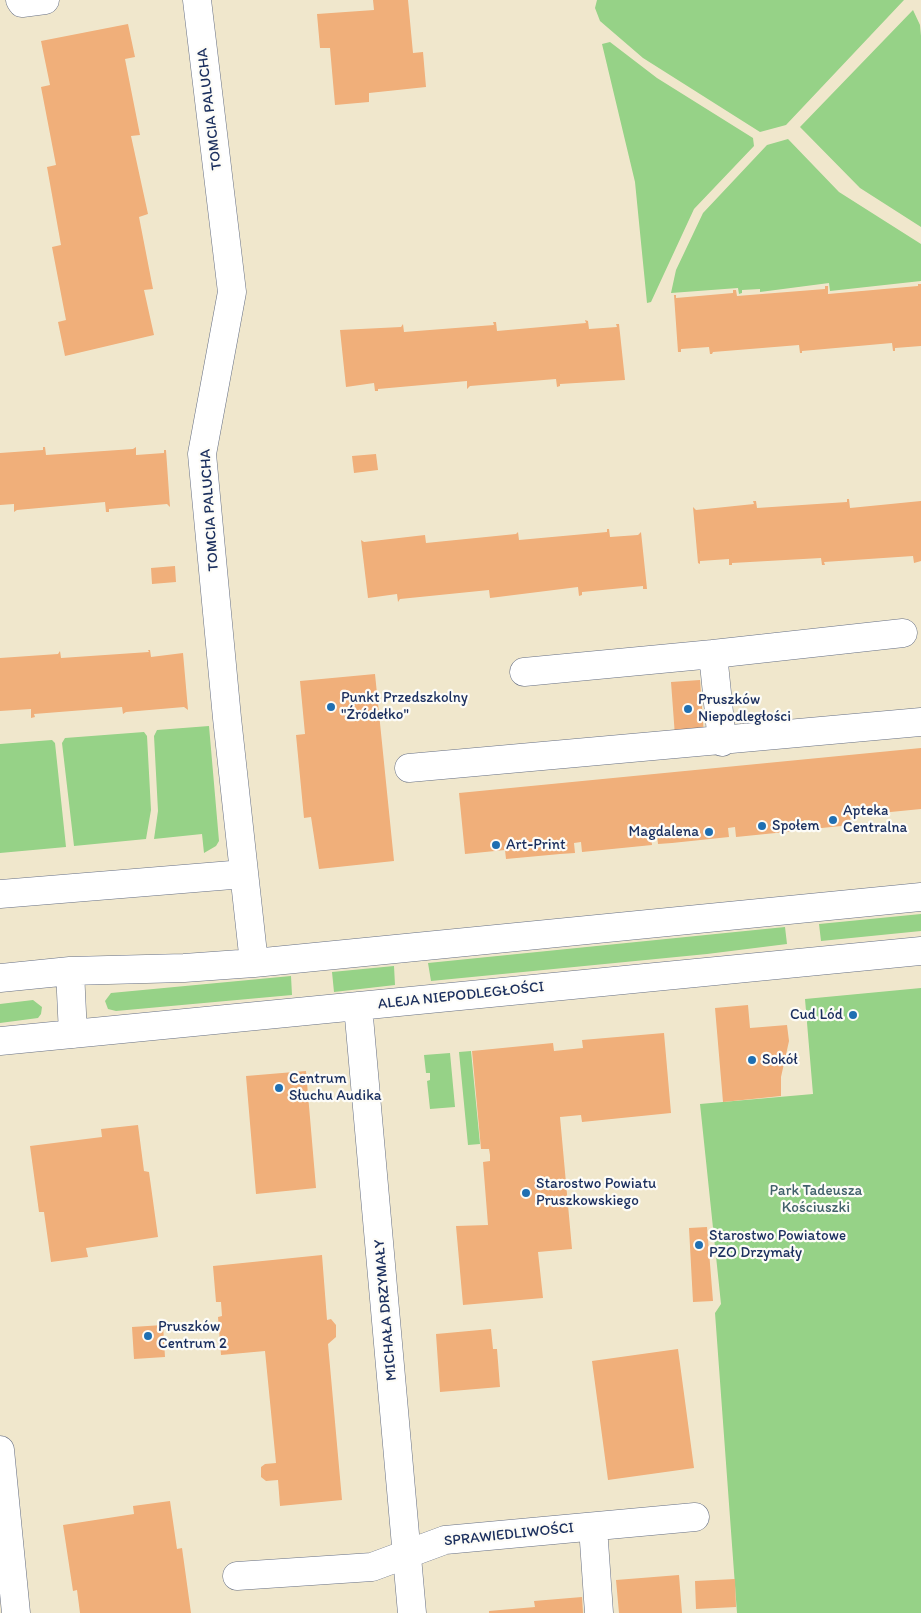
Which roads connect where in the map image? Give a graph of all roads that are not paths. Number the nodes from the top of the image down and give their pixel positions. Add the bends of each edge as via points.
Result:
1 (20, 0) edge
2 (45, 0) edge
3 (197, 0) edge
4 (903, 633) dead end
5 (713, 654) junction
6 (524, 672) dead end
7 (921, 722) edge
8 (722, 742) junction
9 (409, 768) dead end
10 (244, 874) junction
11 (0, 894) edge
12 (921, 896) edge
13 (921, 951) edge
14 (254, 963) junction
15 (70, 972) junction
16 (0, 978) edge
17 (358, 1006) junction
18 (73, 1034) junction
19 (0, 1041) edge
20 (0, 1450) edge
21 (695, 1517) dead end
22 (593, 1527) junction
23 (407, 1554) junction
24 (236, 1576) dead end
25 (16, 1613) edge
26 (412, 1613) edge
27 (599, 1613) edge

1 - 2 street via 22,3
3 - 10 street, TOMCIA PALUCHA via 232,292 202,454
4 - 5 street
5 - 6 street
5 - 8 street
7 - 8 street
8 - 9 street
10 - 11 street
10 - 14 street, TOMCIA PALUCHA
12 - 14 street
13 - 17 street, ALEJA NIEPODLEGŁOŚCI
14 - 15 street
15 - 16 street
15 - 18 street
17 - 18 street, ALEJA NIEPODLEGŁOŚCI
17 - 23 street, MICHAŁA DRZYMAŁY
18 - 19 street, ALEJA NIEPODLEGŁOŚCI
20 - 25 street
21 - 22 street, SPRAWIEDLIWOŚCI
22 - 23 street, SPRAWIEDLIWOŚCI via 445,1540
22 - 27 street
23 - 24 street, SPRAWIEDLIWOŚCI via 372,1567
23 - 26 street, MICHAŁA DRZYMAŁY

